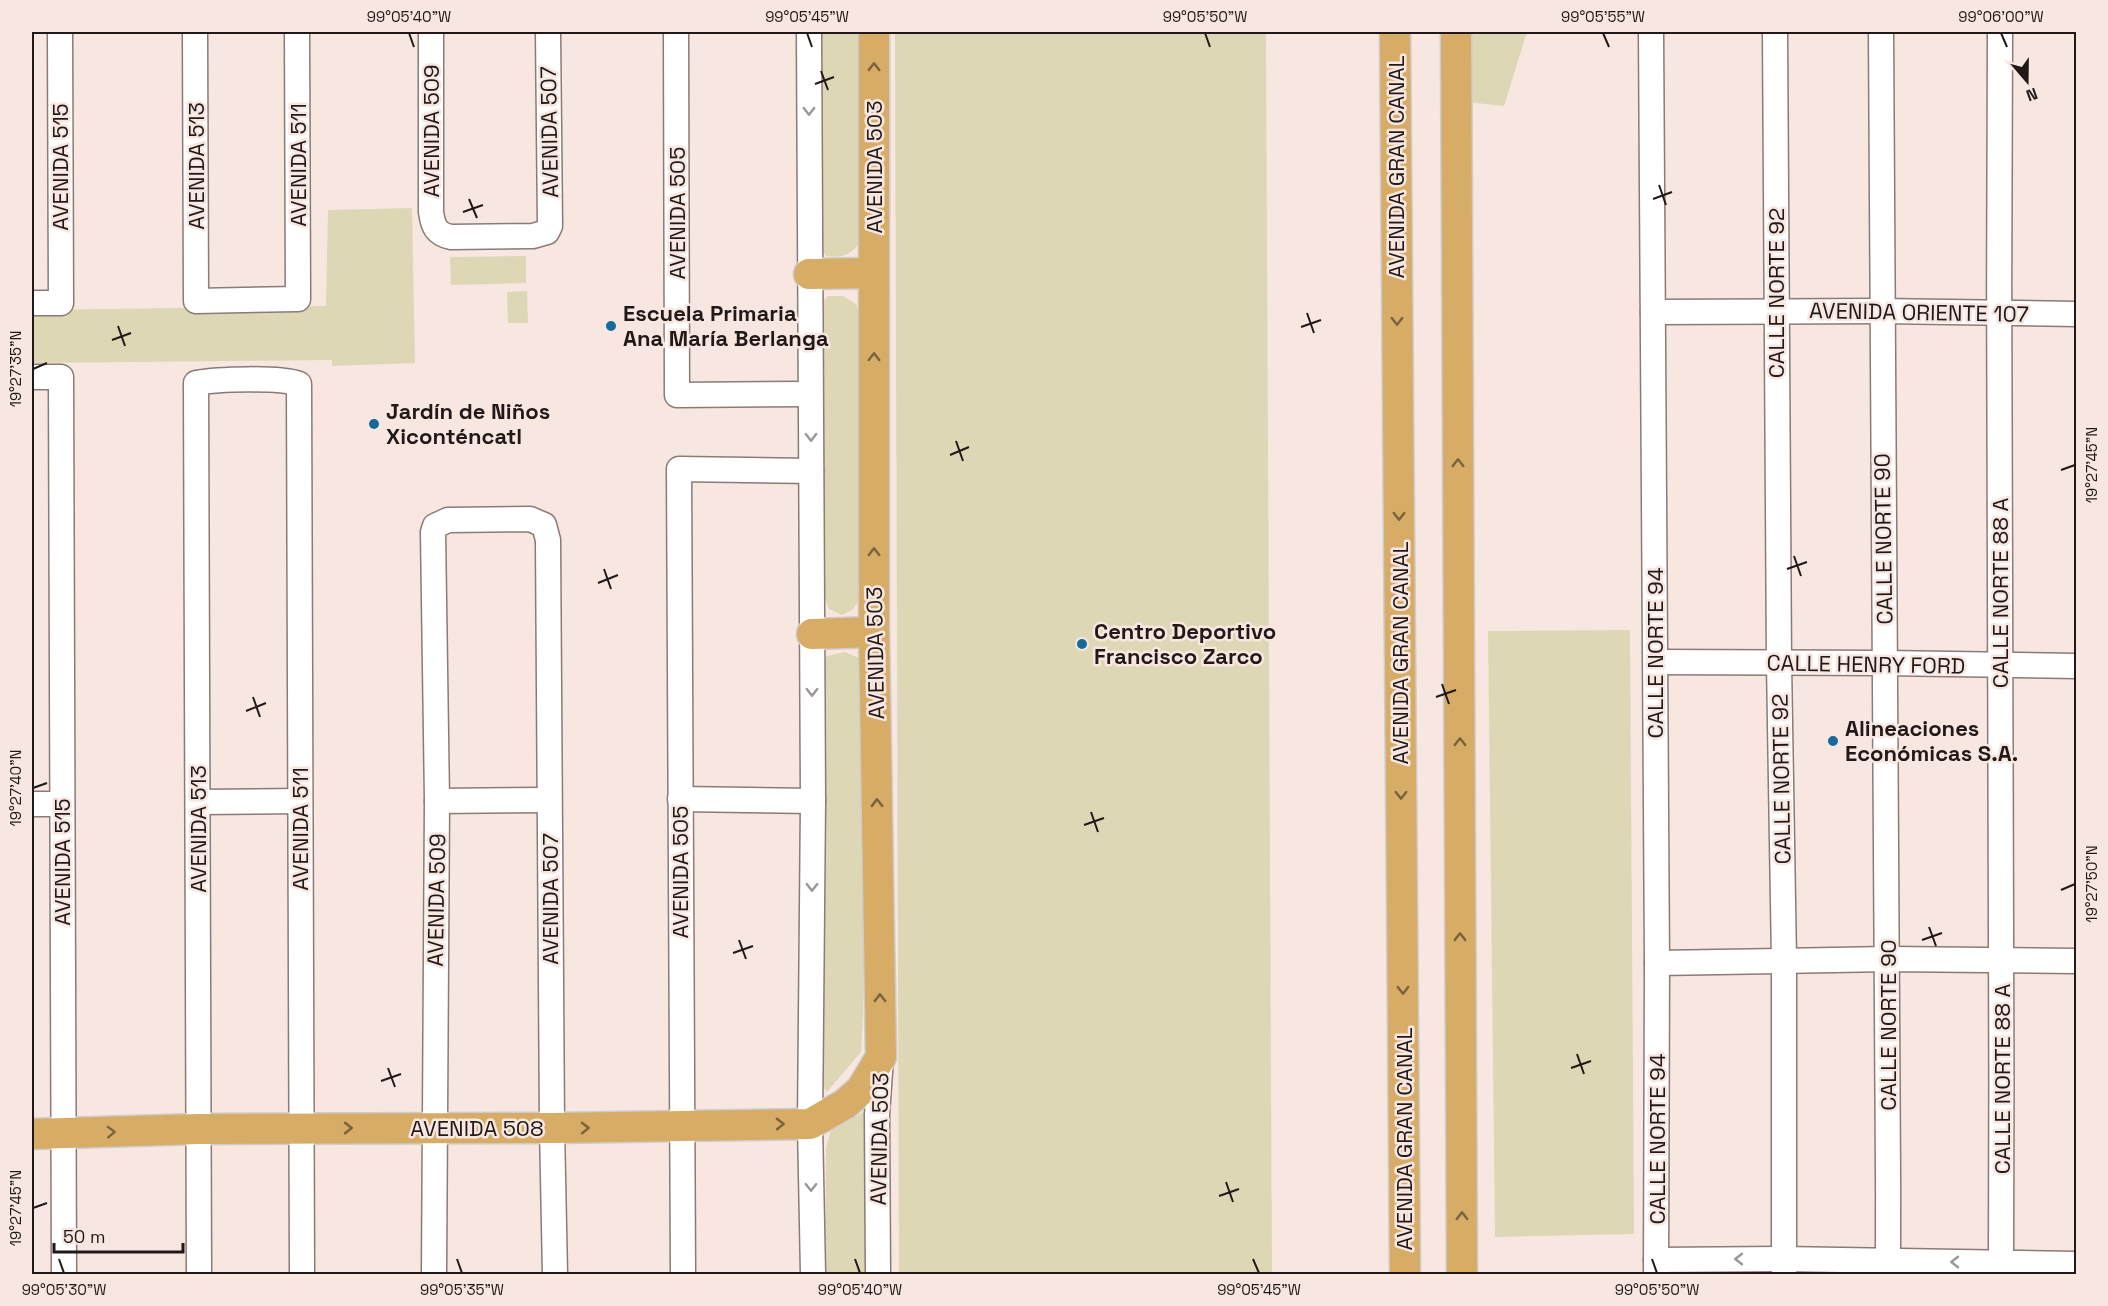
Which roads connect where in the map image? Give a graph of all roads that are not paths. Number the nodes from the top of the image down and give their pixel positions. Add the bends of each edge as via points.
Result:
1 (60, 32) edge
2 (195, 32) edge
3 (297, 32) edge
4 (431, 32) edge
5 (548, 32) edge
6 (676, 32) edge
7 (809, 32) edge
8 (874, 32) edge
9 (1395, 32) edge
10 (1456, 32) edge
11 (1651, 32) edge
12 (1775, 32) edge
13 (1881, 32) edge
14 (2000, 32) edge
15 (547, 232) joint
16 (873, 273) junction
17 (809, 274) junction
18 (298, 299) joint
19 (32, 303) edge
20 (1881, 310) junction
21 (1776, 311) junction
22 (1653, 312) junction
23 (1998, 313) junction
24 (2076, 314) edge
25 (32, 377) edge
26 (196, 383) joint
27 (810, 394) junction
28 (811, 471) junction
29 (544, 525) joint
30 (874, 632) junction
31 (812, 634) junction
32 (1656, 662) junction
33 (1779, 663) junction
34 (1885, 663) junction
35 (2001, 666) junction
36 (2076, 666) edge
37 (680, 799) junction
38 (549, 800) junction
39 (300, 801) junction
40 (437, 801) junction
41 (813, 801) junction
42 (198, 802) junction
43 (32, 804) edge
44 (62, 804) junction
45 (1889, 960) junction
46 (1784, 961) junction
47 (2002, 961) junction
48 (2076, 961) edge
49 (1657, 963) junction
50 (881, 1057) junction
51 (810, 1124) junction
52 (682, 1126) junction
53 (301, 1128) junction
54 (434, 1128) junction
55 (552, 1128) junction
56 (199, 1129) junction
57 (42, 1135) edge
58 (1887, 1262) junction
59 (2001, 1262) junction
60 (2076, 1264) edge
61 (1656, 1267) edge
62 (1783, 1267) edge
63 (64, 1275) edge
64 (200, 1275) edge
65 (302, 1275) edge
66 (434, 1275) edge
67 (555, 1275) edge
68 (683, 1275) edge
69 (813, 1275) edge
70 (878, 1275) edge
71 (1405, 1275) edge
72 (1462, 1275) edge

1 - 19 street, AVENIDA 515 via 61,303
2 - 18 street, AVENIDA 513 via 196,301
3 - 18 street, AVENIDA 511
4 - 15 street, AVENIDA 509 via 431,212 436,230 451,237 533,236
5 - 15 street, AVENIDA 507
6 - 27 street, AVENIDA 505 via 677,395
7 -> 17 street
16 -> 8 main road, AVENIDA 503
9 -> 71 main road, AVENIDA GRAN CANAL
72 -> 10 main road
11 - 22 street, CALLE NORTE 94
12 - 21 street, CALLE NORTE 92
13 - 20 street, CALLE NORTE 90
14 - 23 street, CALLE NORTE 88 A
16 - 17 main road
30 -> 16 main road, AVENIDA 503
17 - 27 street
20 - 21 street, AVENIDA ORIENTE 107
20 - 23 street, AVENIDA ORIENTE 107
20 - 34 street, CALLE NORTE 90
21 - 22 street, AVENIDA ORIENTE 107
21 - 33 street, CALLE NORTE 92
22 - 32 street, CALLE NORTE 94
23 - 24 street, AVENIDA ORIENTE 107
23 - 35 street, CALLE NORTE 88 A
25 - 44 street, AVENIDA 515 via 61,377
26 - 39 street, AVENIDA 511 via 216,380 299,384
26 - 42 street, AVENIDA 513
27 -> 28 street
28 - 31 street
28 - 37 street, AVENIDA 505 via 679,469
29 - 38 street, AVENIDA 507 via 548,540
29 - 40 street, AVENIDA 509 via 530,519 448,520 435,526
30 - 31 main road
50 -> 30 main road, AVENIDA 503
31 -> 41 street
32 - 33 street, CALLE HENRY FORD
32 - 49 street, CALLE NORTE 94
33 - 34 street, CALLE HENRY FORD
33 - 46 street, CALLE NORTE 92
34 - 35 street, CALLE HENRY FORD
34 - 45 street, CALLE NORTE 90
35 - 36 street, CALLE HENRY FORD
35 - 47 street, CALLE NORTE 88 A
37 - 41 street
37 - 52 street, AVENIDA 505
38 - 40 street
38 - 55 street, AVENIDA 507
39 - 42 street
39 - 53 street, AVENIDA 511
40 - 54 street, AVENIDA 509
41 -> 51 street
42 - 56 street, AVENIDA 513
43 - 44 street
44 - 57 street, AVENIDA 515
45 - 46 street
45 - 47 street
45 - 58 street, CALLE NORTE 90
46 - 49 street
46 - 62 street, CALLE NORTE 92
47 - 48 street
47 - 59 street, CALLE NORTE 88 A
49 - 61 street, CALLE NORTE 94
50 - 51 main road, AVENIDA 508 via 861,1090
50 - 70 street, AVENIDA 503 via 877,1114
52 -> 51 main road, AVENIDA 508
51 -> 69 street
55 -> 52 main road, AVENIDA 508
52 - 68 street, AVENIDA 505
53 -> 54 main road, AVENIDA 508
53 - 56 main road, AVENIDA 508
53 - 65 street, AVENIDA 511
54 - 55 main road, AVENIDA 508
54 - 66 street, AVENIDA 509
55 - 67 street, AVENIDA 507
57 -> 56 main road, AVENIDA 508
56 - 64 street, AVENIDA 513
57 - 63 street, AVENIDA 515
59 -> 58 street
58 - 62 street
59 - 60 street
62 -> 61 street

